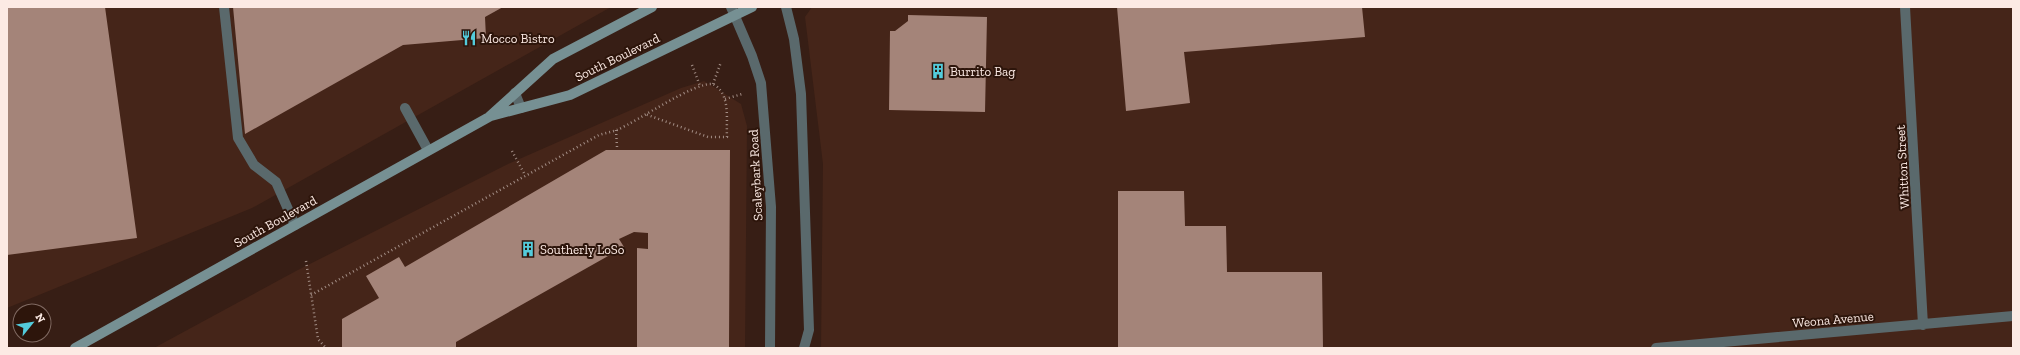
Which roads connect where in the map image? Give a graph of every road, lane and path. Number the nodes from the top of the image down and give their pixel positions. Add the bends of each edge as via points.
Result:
1 (224, 7) edge
2 (650, 7) edge
3 (752, 7) edge
4 (786, 7) edge
5 (1905, 7) edge
6 (733, 11) edge
7 (721, 62) dead end
8 (692, 65) dead end
9 (713, 84) junction
10 (700, 86) junction
11 (746, 92) dead end
12 (514, 94) junction
13 (726, 99) junction
14 (405, 108) dead end
15 (521, 108) junction
16 (645, 114) junction
17 (489, 117) junction
18 (616, 130) junction
19 (617, 147) dead end
20 (428, 150) junction
21 (512, 151) dead end
22 (524, 175) junction
23 (295, 225) junction
24 (306, 261) dead end
25 (311, 295) junction
26 (2013, 316) edge
27 (1923, 325) junction
28 (75, 348) edge
29 (326, 348) edge
30 (770, 348) edge
31 (804, 348) edge
32 (1656, 348) edge

1 - 23 street via 238,138 254,165 276,182
2 - 12 main road, South Boulevard via 553,59
3 - 6 main road, South Boulevard
4 - 31 street via 794,39 801,94 809,330
5 - 27 street, Whitton Street
6 - 15 main road, South Boulevard via 570,94
6 - 30 street, Scaleybark Road via 761,83 771,207
7 - 9 path
8 - 10 path
9 - 10 path
9 - 13 path via 722,91
10 - 16 path
11 - 13 path
12 - 15 street
12 - 17 main road, South Boulevard
13 - 16 path via 727,137 708,137
14 - 20 street
15 - 17 main road, South Boulevard
16 - 18 path
17 - 20 main road, South Boulevard
18 - 19 path
18 - 22 path via 599,135
20 - 23 main road, South Boulevard
21 - 22 path
22 - 25 path
23 - 28 main road, South Boulevard
24 - 25 path
25 - 29 path via 318,339
26 - 27 street, Weona Avenue
27 - 32 street, Weona Avenue

